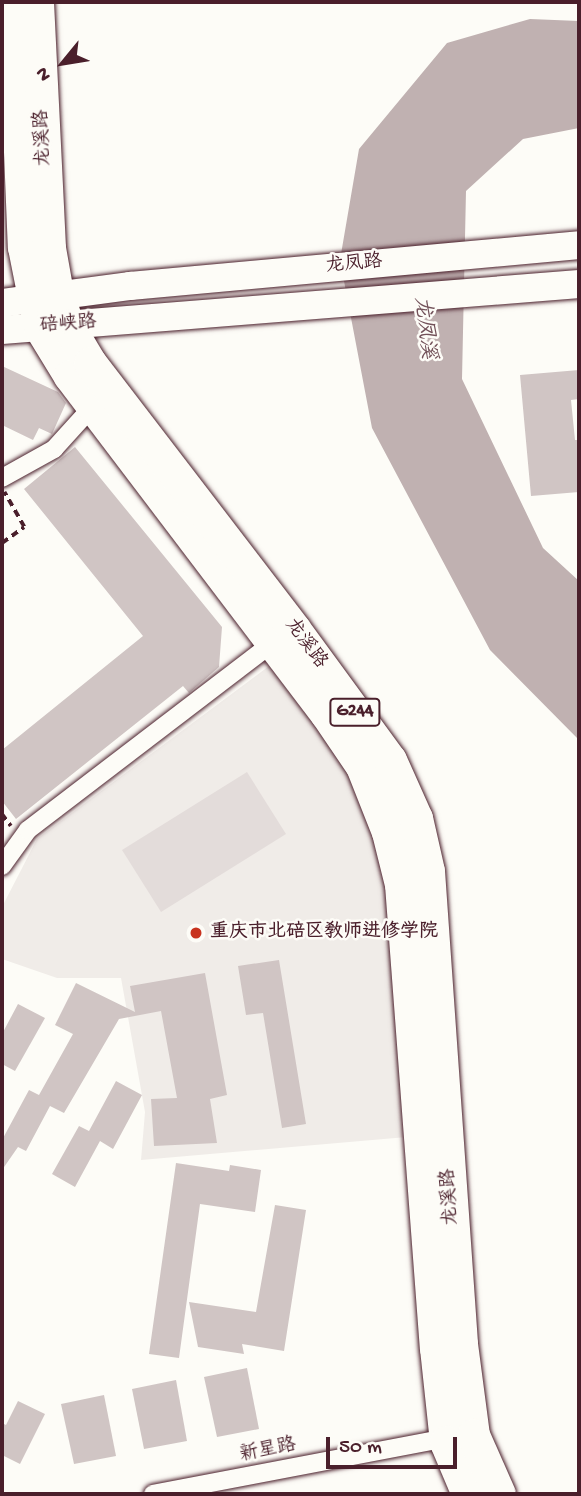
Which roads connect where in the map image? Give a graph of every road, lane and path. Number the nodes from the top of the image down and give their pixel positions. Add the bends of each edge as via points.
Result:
1 (13, 2) edge
2 (37, 2) edge
3 (579, 245) edge
4 (579, 284) edge
5 (130, 286) joint
6 (40, 310) edge
7 (134, 321) joint
8 (2, 330) edge
9 (93, 406) junction
10 (2, 478) edge
11 (2, 488) edge
12 (2, 543) edge
13 (273, 643) junction
14 (2, 866) edge
15 (459, 1437) junction
16 (153, 1494) edge
17 (468, 1494) edge
18 (499, 1494) edge

1 - 6 highway, 龙溪路 / G244 via 24,247
2 - 6 highway, 龙溪路 / G244 via 49,248
3 - 5 main road, 龙凤路
4 - 7 main road, 龙凤路
5 - 6 main road, 碚峡路
6 - 7 main road, 碚峡路
6 - 8 main road, 碚峡路
6 - 9 highway, 龙溪路 / G244
6 - 15 highway, 龙溪路 / G244 via 90,363 294,628 390,760 416,818 428,871 461,1344
9 - 10 street via 54,449
9 - 13 highway, 龙溪路 / G244
11 - 12 path via 24,527
13 - 14 street via 28,830
13 - 15 highway, 龙溪路 / G244 via 362,766 388,832 401,884 436,1348
15 - 16 street, 新星路
15 - 17 highway, 龙溪路 / G244
15 - 18 highway, 龙溪路 / G244

